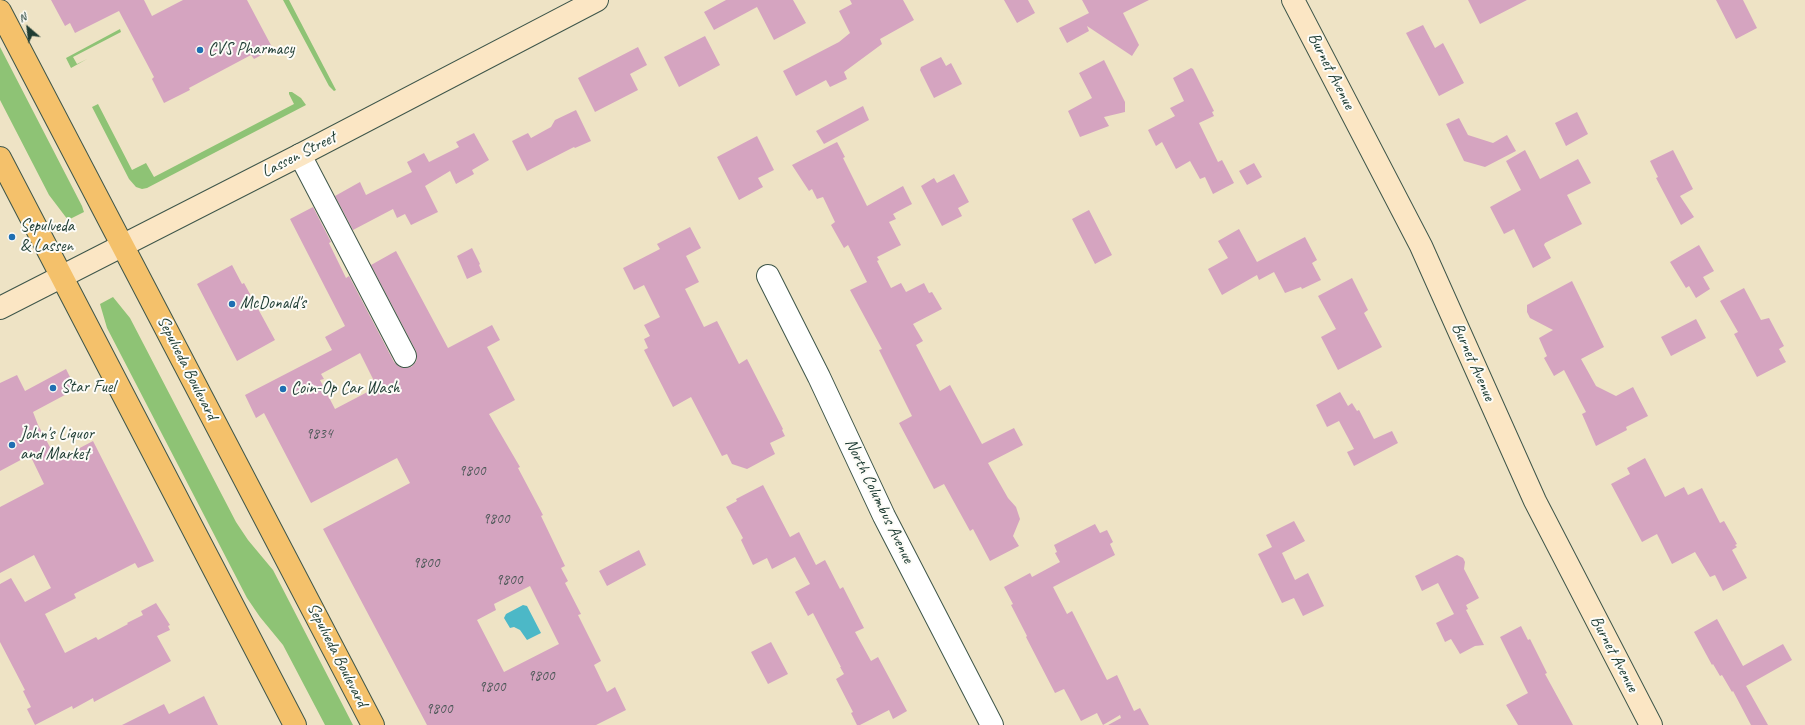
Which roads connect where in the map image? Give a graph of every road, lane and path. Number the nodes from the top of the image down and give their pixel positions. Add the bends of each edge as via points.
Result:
1 (597, 0) edge
2 (1293, 0) edge
3 (0, 11) edge
4 (300, 155) junction
5 (0, 158) edge
6 (123, 245) junction
7 (62, 276) junction
8 (768, 276) dead end
9 (0, 308) edge
10 (405, 356) dead end
11 (295, 725) edge
12 (373, 725) edge
13 (992, 725) edge
14 (1652, 725) edge

1 - 4 street, Lassen Street
2 - 14 street, Burnet Avenue via 1421,246 1538,508
3 - 6 main road, Sepulveda Boulevard
4 - 6 street, Lassen Street
4 - 10 street
5 - 7 main road
6 - 7 street, Lassen Street
6 - 12 main road, Sepulveda Boulevard
7 - 9 street, Lassen Street
7 - 11 main road
8 - 13 street, North Columbus Avenue via 884,516

